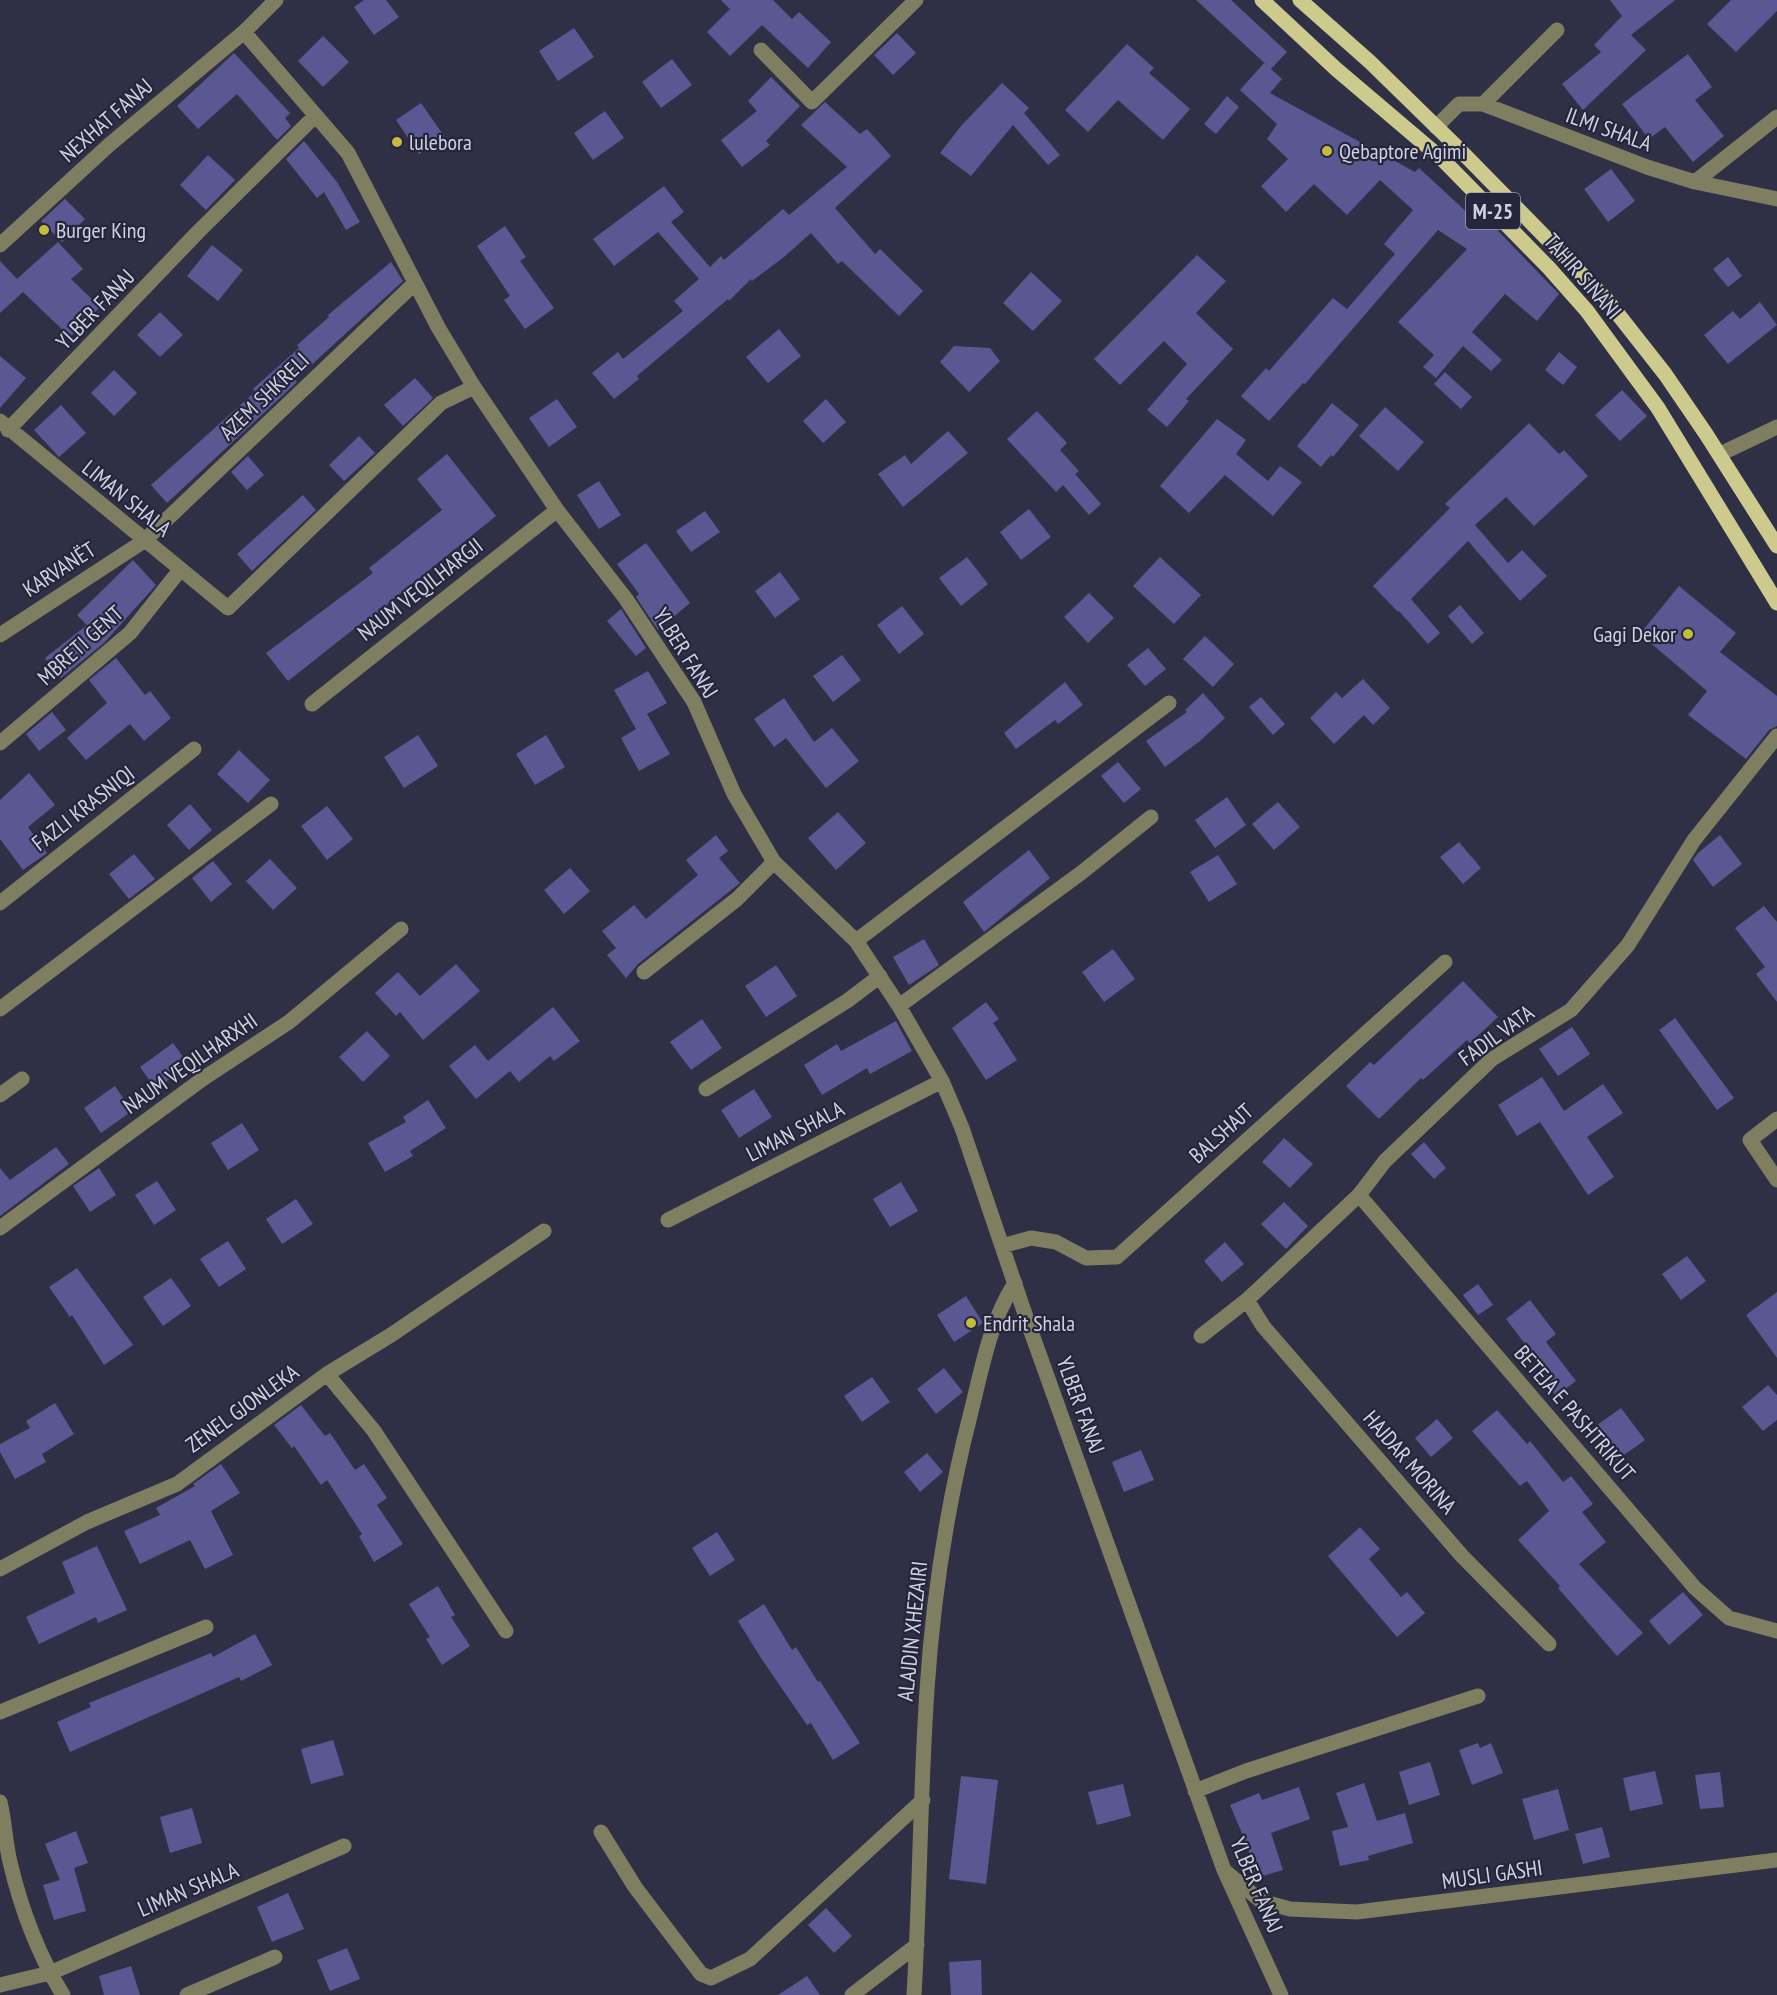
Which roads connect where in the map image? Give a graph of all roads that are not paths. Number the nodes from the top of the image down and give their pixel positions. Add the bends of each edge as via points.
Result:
1 (276, 0) edge
2 (915, 0) edge
3 (1262, 0) edge
4 (1300, 0) edge
5 (1557, 30) dead end
6 (244, 32) junction
7 (761, 50) dead end
8 (1484, 104) junction
9 (315, 116) junction
10 (1777, 117) edge
11 (1436, 127) junction
12 (1695, 182) junction
13 (1777, 199) edge
14 (0, 245) edge
15 (415, 283) junction
16 (474, 387) junction
17 (4, 426) edge
18 (1777, 427) edge
19 (1720, 454) junction
20 (557, 510) junction
21 (144, 541) junction
22 (1777, 546) edge
23 (180, 570) junction
24 (1777, 603) edge
25 (0, 635) edge
26 (1169, 703) dead end
27 (312, 704) dead end
28 (1777, 736) edge
29 (0, 743) edge
30 (194, 749) dead end
31 (271, 804) dead end
32 (1151, 817) dead end
33 (774, 862) junction
34 (0, 903) edge
35 (401, 929) dead end
36 (856, 941) junction
37 (1445, 962) dead end
38 (644, 972) dead end
39 (880, 976) junction
40 (899, 1006) junction
41 (0, 1009) edge
42 (22, 1079) dead end
43 (942, 1082) junction
44 (706, 1089) dead end
45 (0, 1095) edge
46 (1777, 1119) edge
47 (1777, 1180) edge
48 (1359, 1195) junction
49 (668, 1220) dead end
50 (0, 1228) edge
51 (544, 1231) dead end
52 (1002, 1246) junction
53 (1015, 1283) junction
54 (1247, 1300) junction
55 (1201, 1335) dead end
56 (327, 1374) junction
57 (0, 1569) edge
58 (206, 1627) dead end
59 (506, 1631) dead end
60 (1777, 1631) edge
61 (1549, 1644) dead end
62 (1478, 1696) dead end
63 (0, 1712) edge
64 (1195, 1791) junction
65 (923, 1800) junction
66 (0, 1802) edge
67 (601, 1832) dead end
68 (344, 1846) dead end
69 (5, 1860) edge
70 (1777, 1860) edge
71 (1224, 1870) junction
72 (917, 1945) junction
73 (275, 1957) dead end
74 (50, 1973) junction
75 (0, 1984) edge
76 (63, 1995) edge
77 (187, 1995) edge
78 (852, 1995) edge
79 (914, 1995) edge
80 (1281, 1995) edge

1 - 6 street, NEXHAT FANAJ
2 - 7 street via 812,102
3 - 24 main road, TAHIR SINANI / M-25 via 1437,154 1587,311 1688,455
4 - 11 main road, TAHIR SINANI / M-25
5 - 8 street
6 - 9 street, YLBER FANAJ
6 - 14 street, NEXHAT FANAJ via 109,145
8 - 11 street, ILMI SHALA via 1459,104
8 - 12 street, ILMI SHALA
9 - 15 street, YLBER FANAJ via 348,153
9 - 17 street, YLBER FANAJ
10 - 12 street
11 - 19 main road, TAHIR SINANI / M-25 via 1606,299 1665,374
12 - 13 street, ILMI SHALA
15 - 16 street, YLBER FANAJ
15 - 21 street, AZEM SHKRELI
16 - 20 street, YLBER FANAJ
16 - 23 street, LIMAN SHALA via 441,403 228,608
17 - 21 street, LIMAN SHALA
18 - 19 street
19 - 22 main road, M-25
20 - 27 street, NAUM VEQILHARGJI
20 - 33 street, YLBER FANAJ via 626,599 694,702 734,794
21 - 23 street, LIMAN SHALA
21 - 25 street, KARVANËT
23 - 29 street, MBRETI GENT via 130,633
26 - 36 street
28 - 48 street, FADIL VATA via 1694,840 1628,945 1571,1010 1492,1059 1385,1161
30 - 34 street, FAZLI KRASNIQI
31 - 41 street
32 - 40 street
33 - 36 street, YLBER FANAJ
33 - 38 street via 737,899
35 - 50 street, NAUM VEQILHARXHI via 289,1022 204,1078
36 - 39 street, YLBER FANAJ
37 - 52 street, BALSHAJT via 1118,1257 1086,1258 1056,1242 1031,1238
39 - 40 street, YLBER FANAJ
39 - 44 street
40 - 43 street, YLBER FANAJ
42 - 45 street
43 - 49 street, LIMAN SHALA
43 - 52 street, YLBER FANAJ
46 - 47 street via 1750,1140
48 - 54 street, FADIL VATA
48 - 60 street, BETEJA E PASHTRIKUT via 1695,1588 1729,1618
51 - 56 street
52 - 53 street, YLBER FANAJ
53 - 64 street, YLBER FANAJ
53 - 65 street, ALAJDIN XHEZAIRI via 998,1314 962,1448 941,1570 927,1689
54 - 55 street, FADIL VATA
54 - 61 street, HAJDAR MORINA via 1263,1326 1462,1556
56 - 57 street, ZENEL GJONLEKA via 177,1484 87,1522
56 - 59 street, ZENEL GJONLEKA via 374,1431
58 - 63 street
62 - 64 street
64 - 71 street, YLBER FANAJ
65 - 67 street via 750,1959 711,1978 701,1974 635,1887
65 - 72 street, ALAJDIN XHEZAIRI
66 - 69 street
68 - 74 street, LIMAN SHALA
69 - 74 street
70 - 71 street, MUSLI GASHI via 1357,1912 1290,1909 1261,1901
71 - 80 street, YLBER FANAJ
72 - 78 street
72 - 79 street, ALAJDIN XHEZAIRI
73 - 77 street
74 - 75 street, LIMAN SHALA
74 - 76 street

